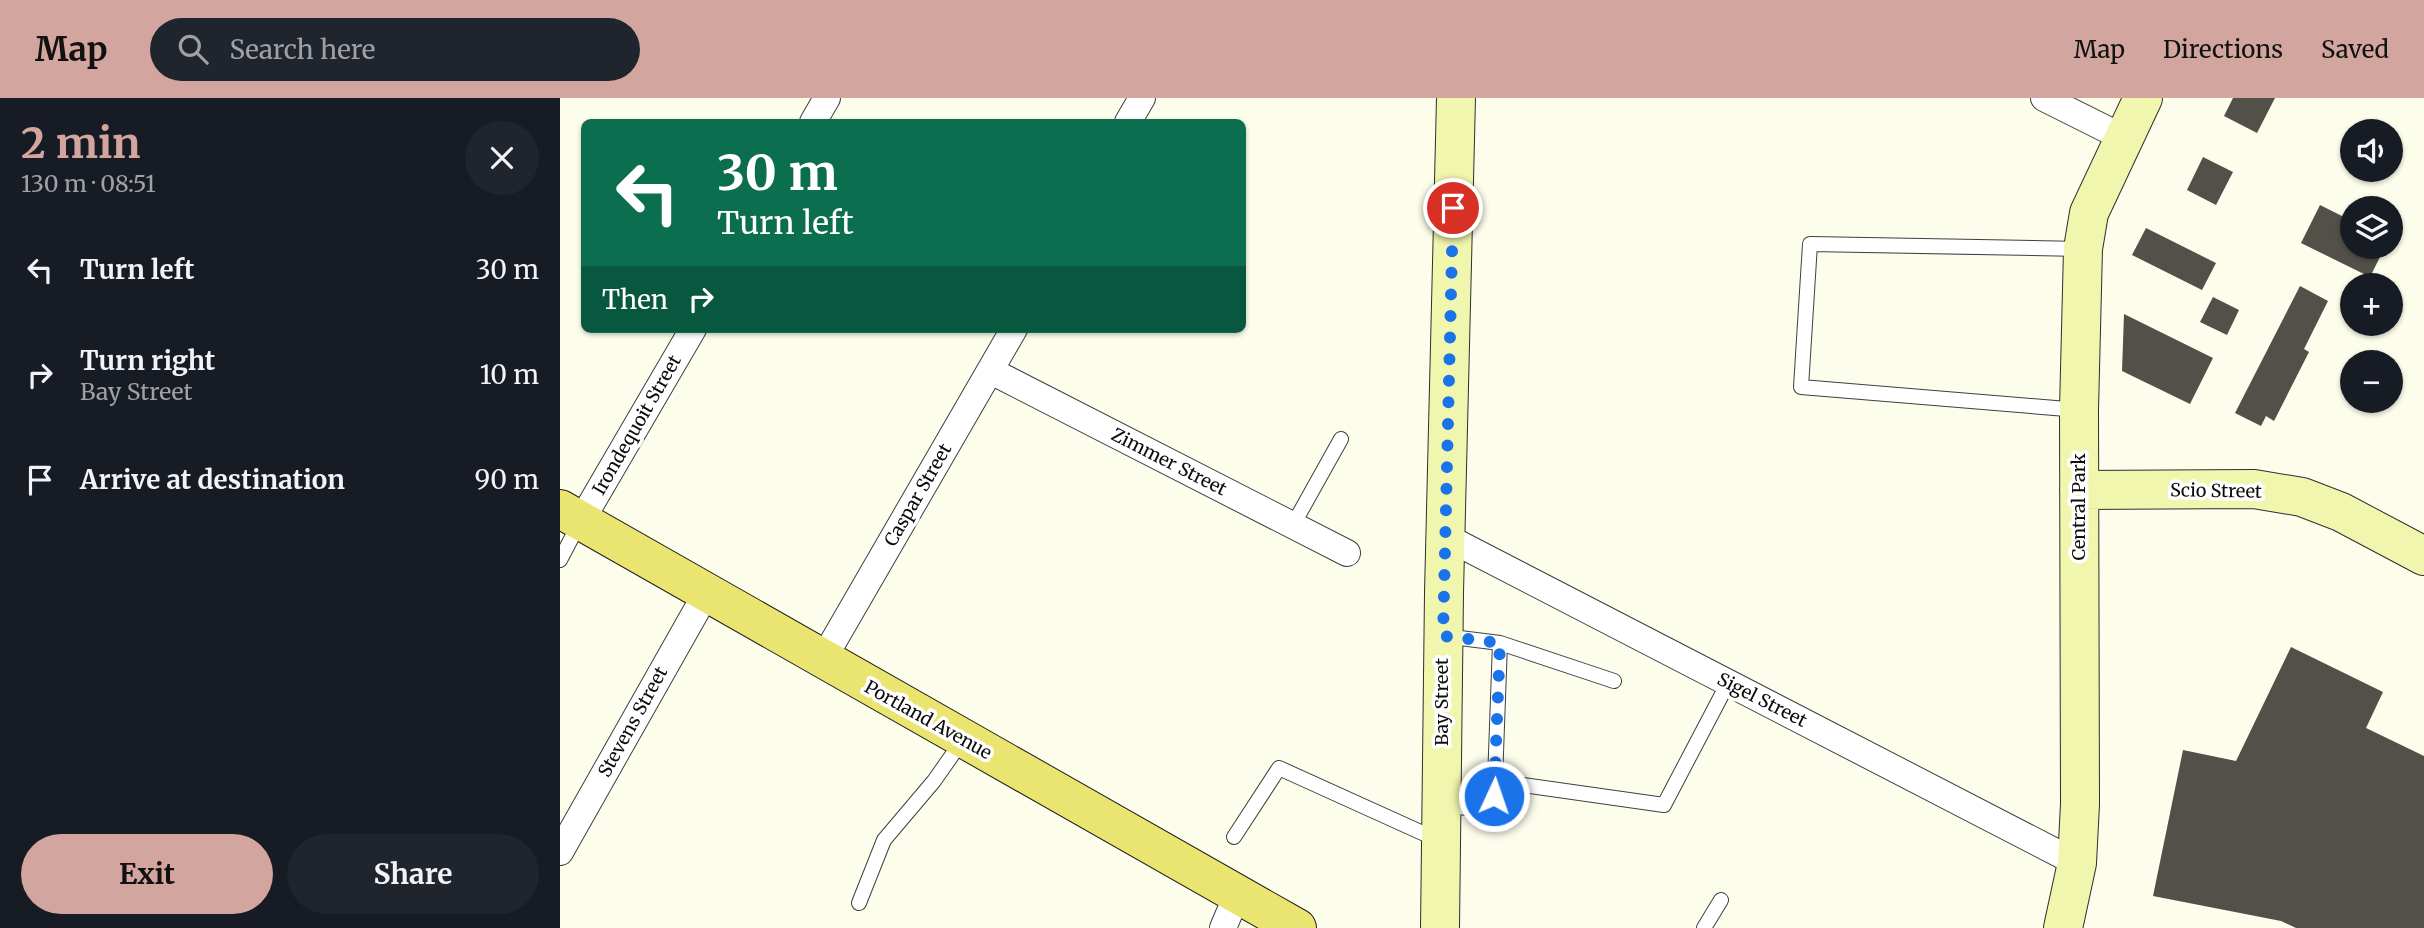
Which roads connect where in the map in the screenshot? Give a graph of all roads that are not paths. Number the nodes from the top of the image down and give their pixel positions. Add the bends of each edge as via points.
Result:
1 (827, 98) edge
2 (1142, 98) edge
3 (1456, 98) edge
4 (2045, 98) edge
5 (2143, 98) edge
6 (815, 119) edge
7 (1130, 119) edge
8 (2122, 137) junction
9 (2083, 249) junction
10 (690, 333) edge
11 (1012, 333) edge
12 (991, 371) junction
13 (2079, 410) junction
14 (1341, 439) dead end
15 (2079, 490) junction
16 (571, 515) edge
17 (1293, 525) junction
18 (1446, 537) junction
19 (1347, 553) dead end
20 (2424, 556) edge
21 (560, 561) edge
22 (706, 593) junction
23 (1443, 636) junction
24 (1500, 643) junction
25 (822, 660) junction
26 (1614, 681) dead end
27 (1728, 683) junction
28 (963, 740) junction
29 (1495, 781) junction
30 (1441, 823) junction
31 (1234, 837) dead end
32 (560, 852) edge
33 (2077, 863) junction
34 (1721, 900) dead end
35 (859, 903) dead end
36 (1230, 911) edge
37 (1297, 928) edge
38 (1440, 928) edge
39 (1704, 928) edge
40 (2063, 928) edge

1 - 6 street
2 - 7 street
3 - 18 street, Bay Street
4 - 8 street
5 - 8 street, Central Park
8 - 9 street, Central Park via 2089,213
9 - 13 street, Central Park
9 - 13 lane via 1810,244 1801,387
10 - 16 street, Irondequoit Street
11 - 12 street, Caspar Street
12 - 17 street, Zimmer Street
12 - 25 street, Caspar Street
13 - 15 street, Central Park
14 - 17 lane
15 - 20 street, Scio Street via 2254,489 2302,497
15 - 33 street, Central Park
16 - 21 lane
16 - 22 main road, Portland Avenue
17 - 19 street, Zimmer Street
18 - 23 street, Bay Street
18 - 27 street, Sigel Street
22 - 25 main road, Portland Avenue
22 - 32 street, Stevens Street
23 - 24 lane
23 - 30 street, Bay Street
24 - 26 lane
24 - 29 lane
25 - 28 main road, Portland Avenue
27 - 29 lane via 1664,805
27 - 33 street, Sigel Street
28 - 35 lane via 884,840
28 - 36 main road, Portland Avenue
29 - 30 lane via 1493,811
30 - 31 lane via 1279,768
30 - 38 street, Bay Street
33 - 40 street, Central Park
34 - 39 lane
36 - 37 main road, Portland Avenue

